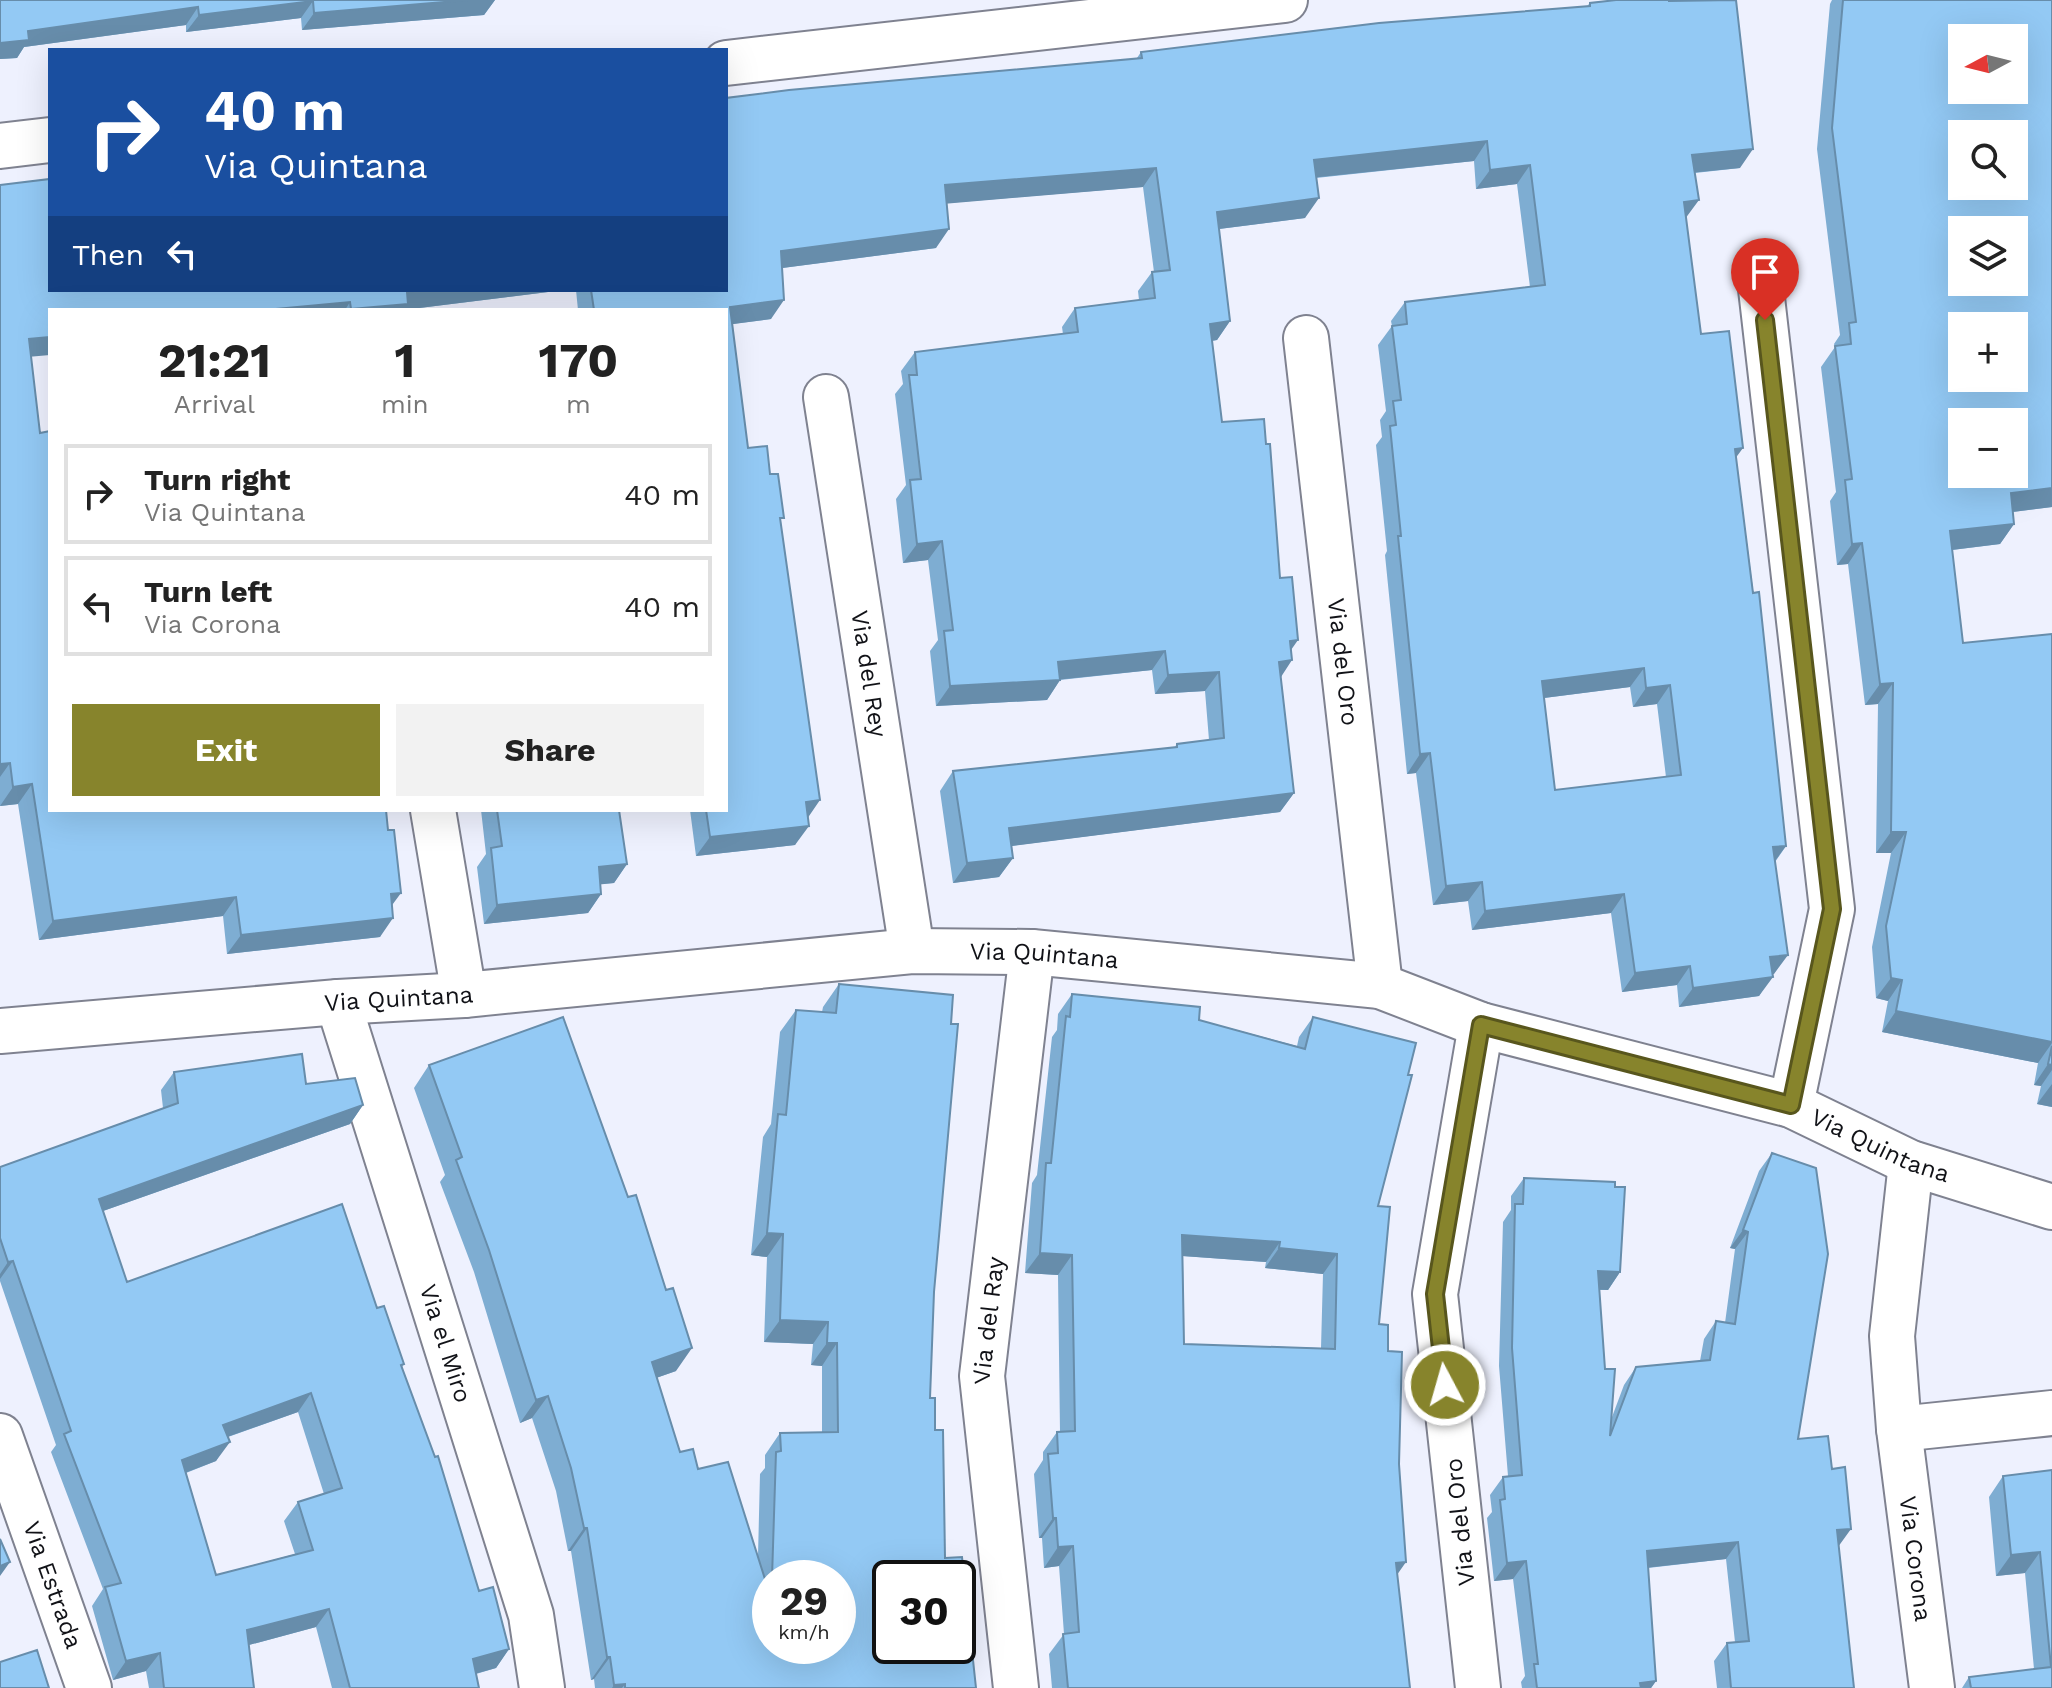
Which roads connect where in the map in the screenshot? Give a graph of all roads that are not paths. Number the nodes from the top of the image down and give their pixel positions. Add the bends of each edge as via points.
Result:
1 (1285, 0) edge
2 (728, 63) edge
3 (48, 140) edge
4 (0, 146) edge
5 (1761, 289) dead end
6 (1306, 338) dead end
7 (826, 397) dead end
8 (433, 812) edge
9 (912, 951) junction
10 (1032, 952) junction
11 (1380, 986) junction
12 (464, 995) junction
13 (338, 1002) junction
14 (1481, 1025) junction
15 (0, 1031) edge
16 (1791, 1105) junction
17 (1911, 1163) junction
18 (2052, 1207) edge
19 (2052, 1413) edge
20 (1899, 1429) junction
21 (0, 1436) edge
22 (89, 1688) edge
23 (542, 1688) edge
24 (1016, 1688) edge
25 (1478, 1688) edge
26 (1932, 1688) edge

1 - 2 street
3 - 4 street
5 - 16 street via 1832,909
6 - 11 street, Via del Oro
7 - 9 street, Via del Rey
8 - 12 street
9 - 10 street, Via Quintana
9 - 12 street, Via Quintana
10 - 11 street, Via Quintana
10 - 24 street, Via del Ray via 982,1376
11 - 14 street, Via Quintana
12 - 13 street, Via Quintana
13 - 15 street, Via Quintana
13 - 23 street, Via el Miro via 531,1615
14 - 16 street, Via Quintana
14 - 25 street, Via del Oro via 1435,1294
16 - 17 street, Via Quintana
17 - 18 street, Via Quintana
17 - 20 street, Via Corona via 1892,1336
19 - 20 street
20 - 26 street, Via Corona
21 - 22 street, Via Estrada

